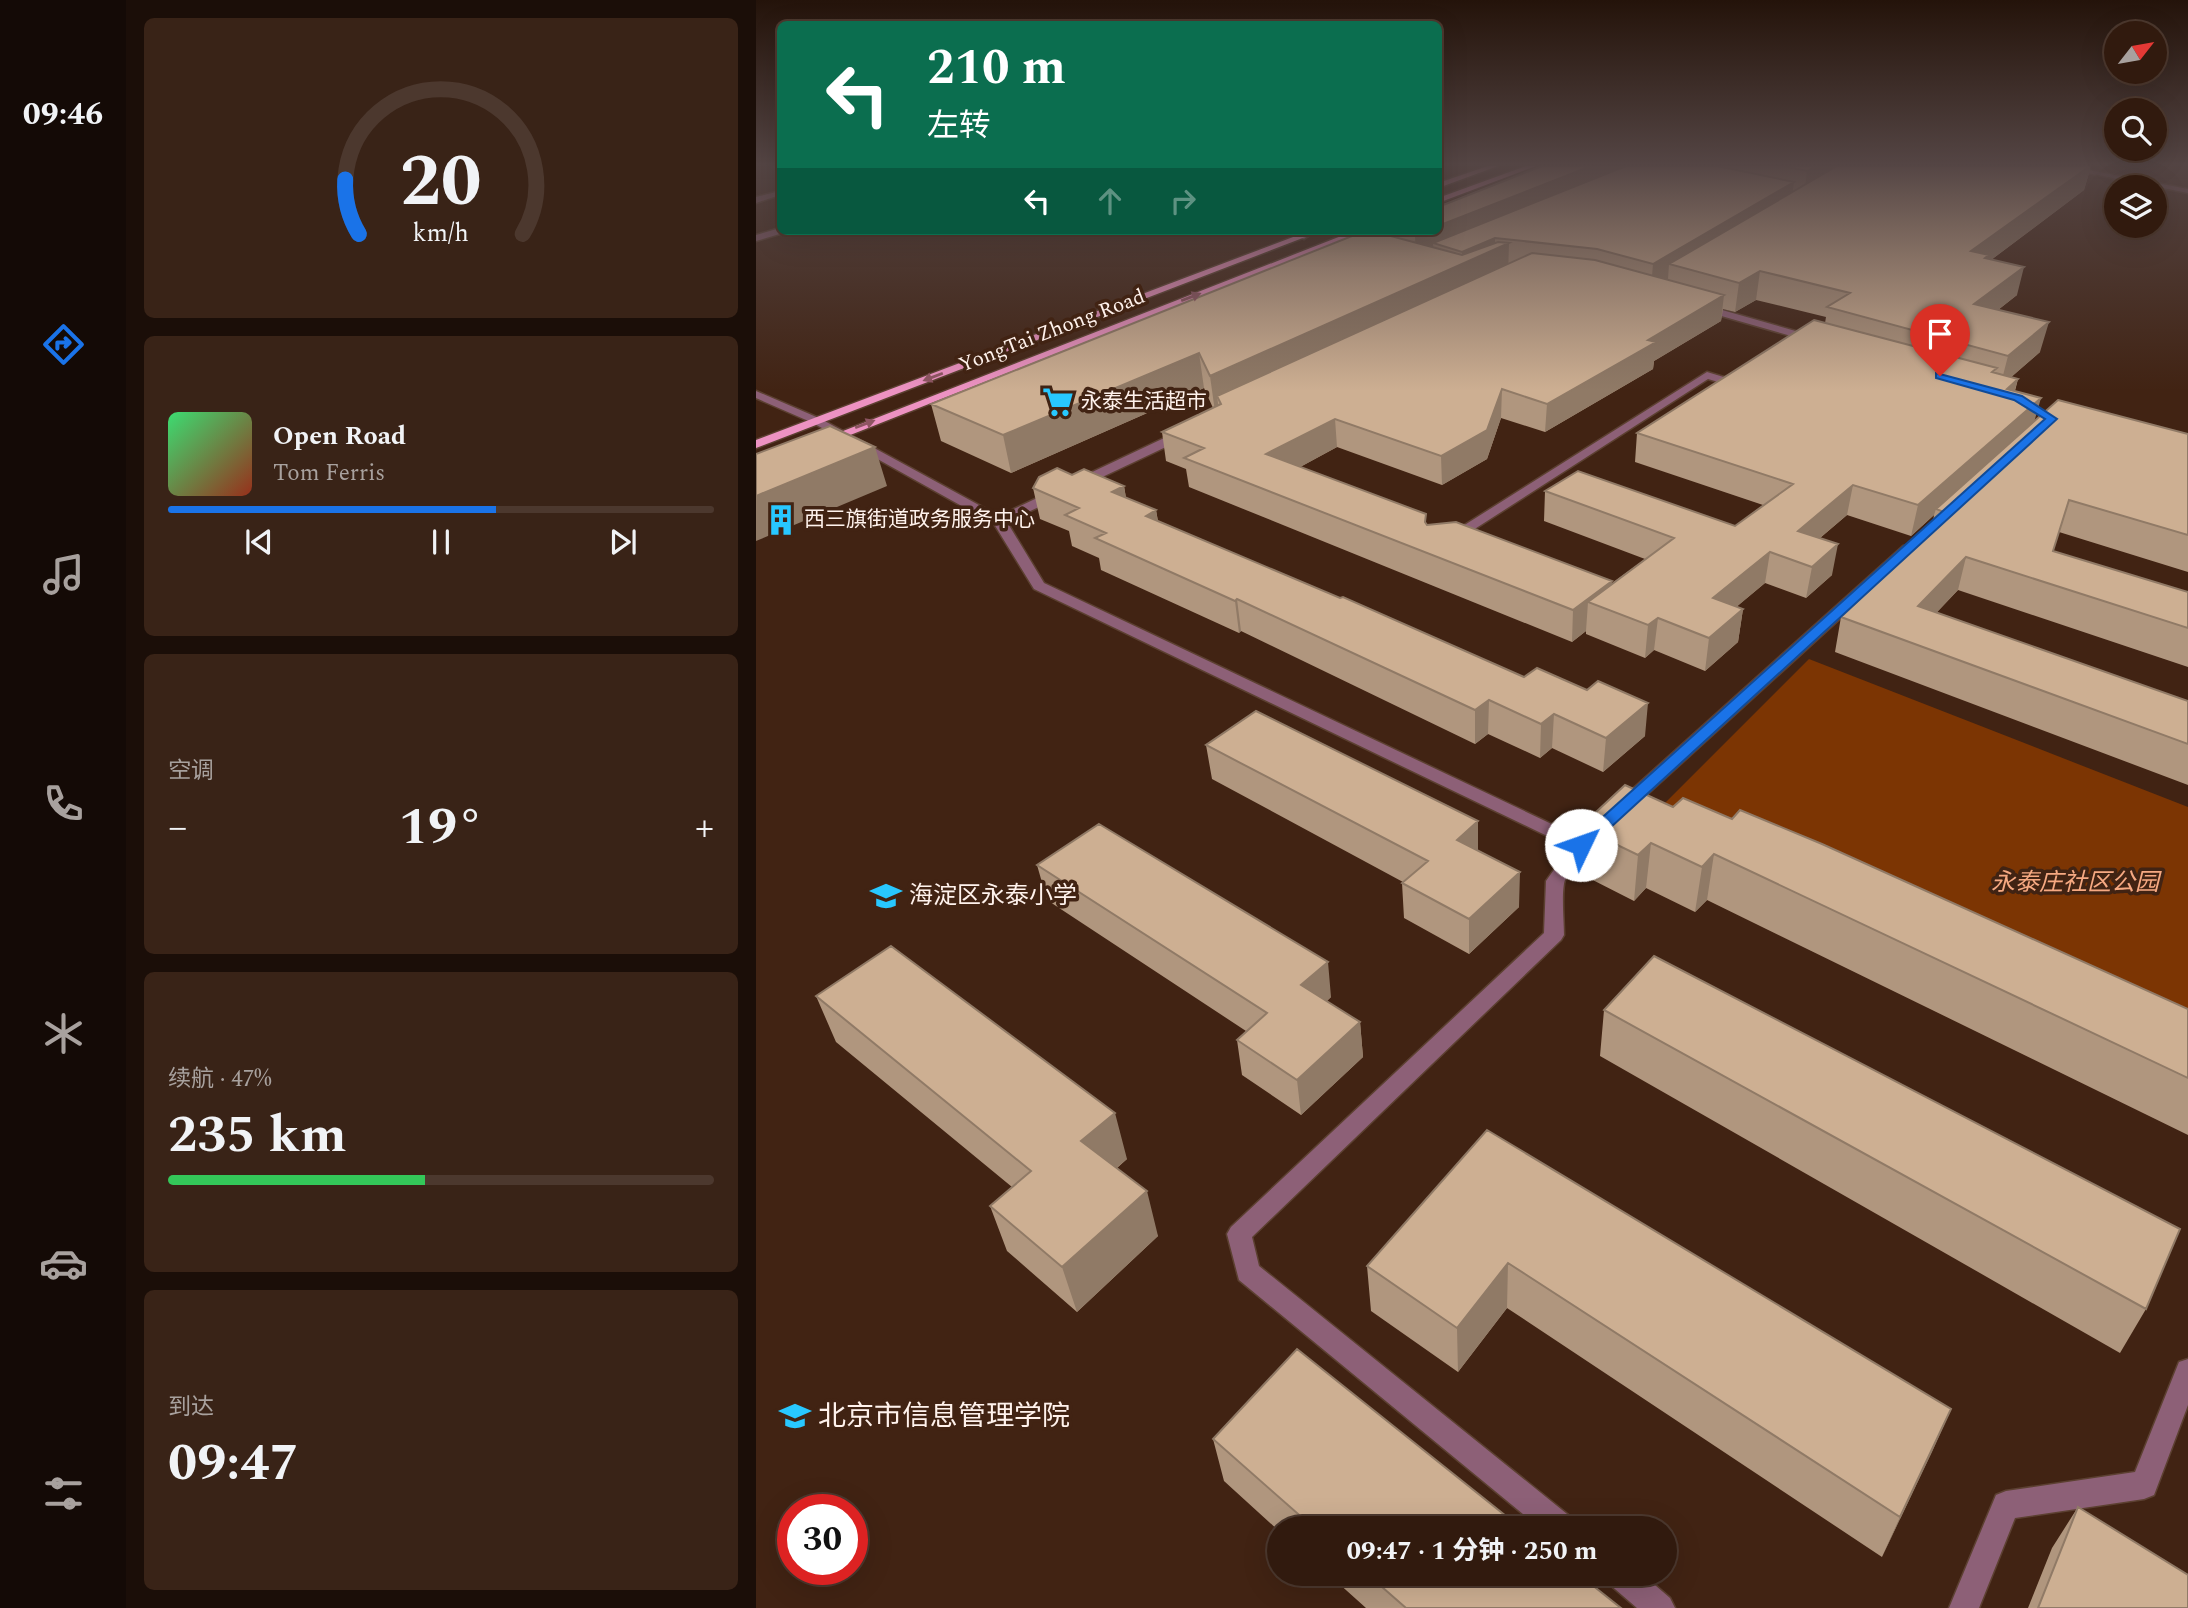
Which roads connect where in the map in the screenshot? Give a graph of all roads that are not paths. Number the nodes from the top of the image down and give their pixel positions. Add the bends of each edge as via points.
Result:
1 (1291, 241) edge
2 (1313, 241) edge
3 (1332, 241) edge
4 (1354, 251) edge
5 (1680, 301) edge
6 (1835, 345) edge
7 (1759, 371) edge
8 (756, 394) edge
9 (817, 421) junction
10 (1201, 426) edge
11 (839, 435) junction
12 (756, 444) edge
13 (815, 444) edge
14 (999, 521) junction
15 (1918, 540) edge
16 (1444, 542) edge
17 (1630, 801) junction
18 (1655, 812) edge
19 (1581, 845) junction
20 (2188, 1371) edge
21 (1547, 1516) edge
22 (1634, 1586) edge
23 (1660, 1608) edge
24 (1964, 1608) edge

1 -> 9 main road, YongTai Zhong Road
11 -> 2 main road, YongTai Zhong Road
3 - 4 street
5 - 6 street via 1804,341
7 - 16 street via 1739,384 1707,375
8 - 9 street
9 - 11 street
9 - 12 main road, YongTai Zhong Road
10 - 14 street
11 - 13 main road, YongTai Zhong Road
11 - 14 street
14 - 19 street via 1039,586
15 - 17 street
17 - 18 street
17 - 19 street
19 - 21 street via 1555,881 1554,934 1239,1234 1248,1272
20 - 24 street via 2144,1485 2006,1504
22 - 23 street

